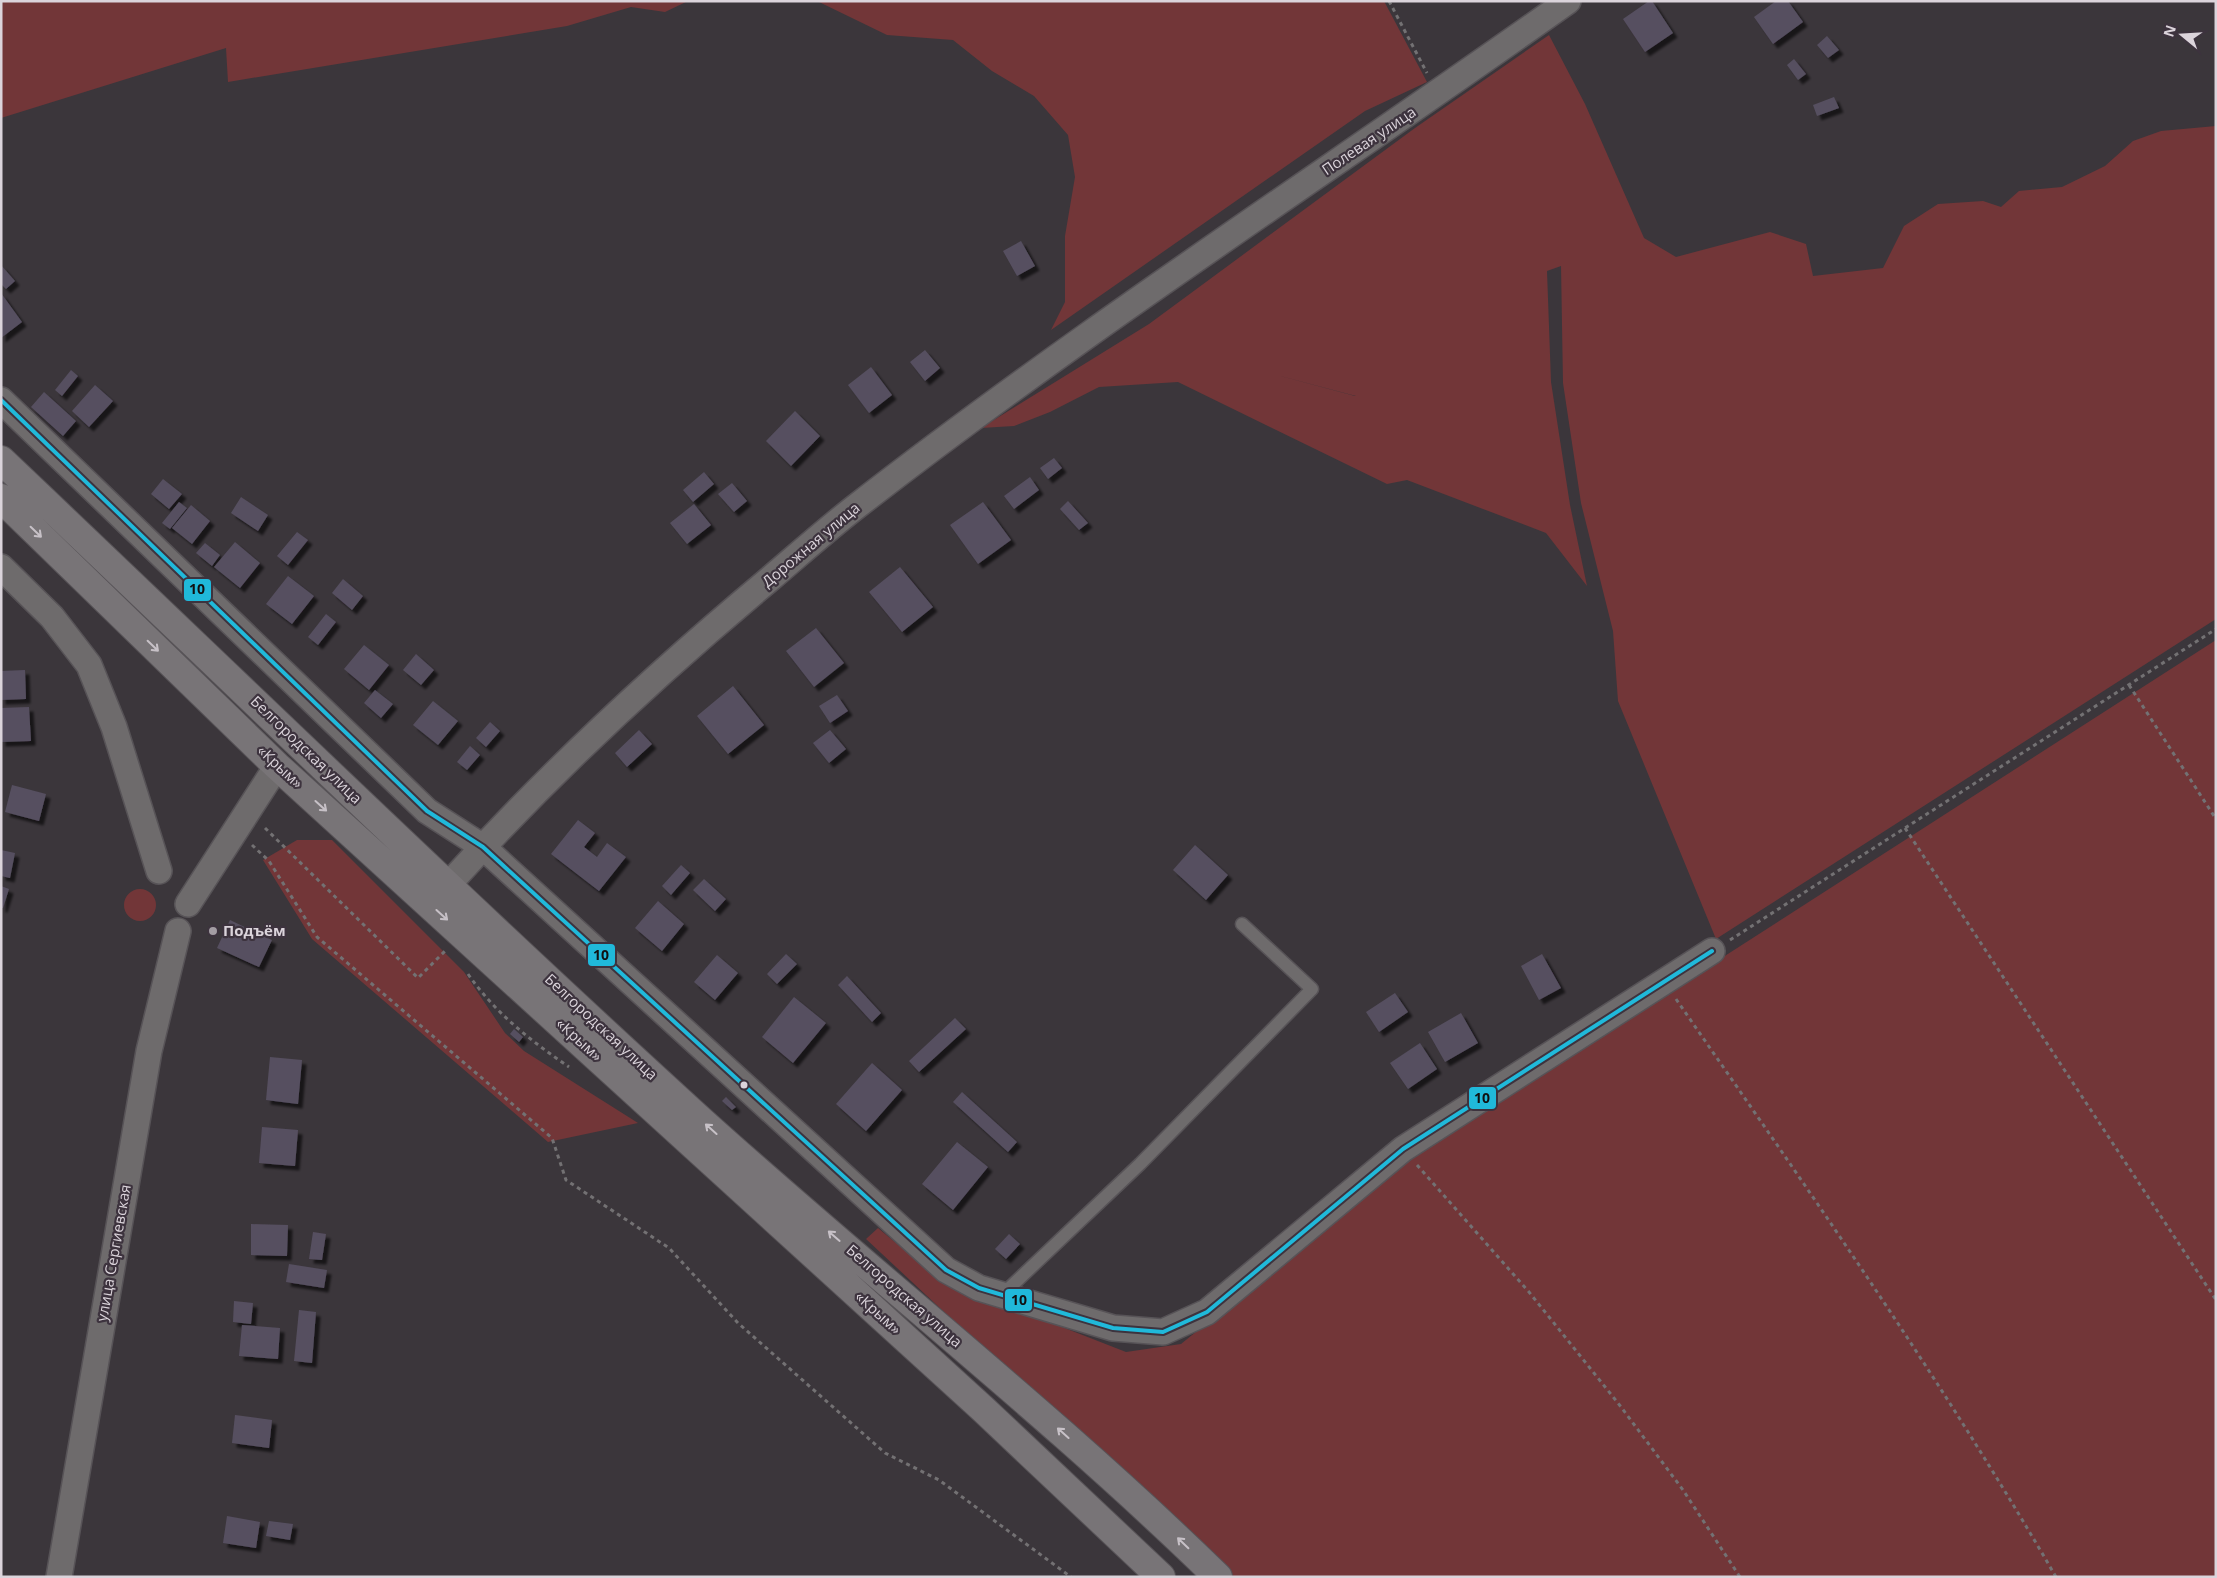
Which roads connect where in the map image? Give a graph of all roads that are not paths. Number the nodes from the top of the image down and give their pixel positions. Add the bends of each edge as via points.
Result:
1 (1568, 1) edge
2 (1169, 278) joint
3 (1, 400) edge
4 (1, 460) edge
5 (1, 498) edge
6 (1, 567) edge
7 (277, 766) junction
8 (482, 847) junction
9 (159, 871) dead end
10 (448, 885) junction
11 (188, 904) dead end
12 (1242, 924) dead end
13 (178, 931) dead end
14 (1712, 951) road end
15 (1003, 1294) junction
16 (59, 1577) edge
17 (1161, 1577) edge
18 (1218, 1577) edge

1 - 2 street, Полевая улица
2 - 8 street, Дорожная улица via 851,511 688,647 536,791
3 - 8 street via 427,811
4 - 10 main road, Белгородская улица
5 -> 7 main road, «Крым»
6 - 9 street via 52,616 89,665 114,727
7 - 11 street
7 -> 17 main road, «Крым» via 983,1409
8 - 10 street, Дорожная улица
8 - 15 street via 946,1270 979,1288
18 -> 10 main road, Белгородская улица via 1025,1399 697,1116
12 - 15 lane via 1312,989 1140,1164
13 - 16 street, улица Сергиевская via 148,1052
14 - 15 street via 1403,1149 1207,1312 1163,1332 1113,1328

